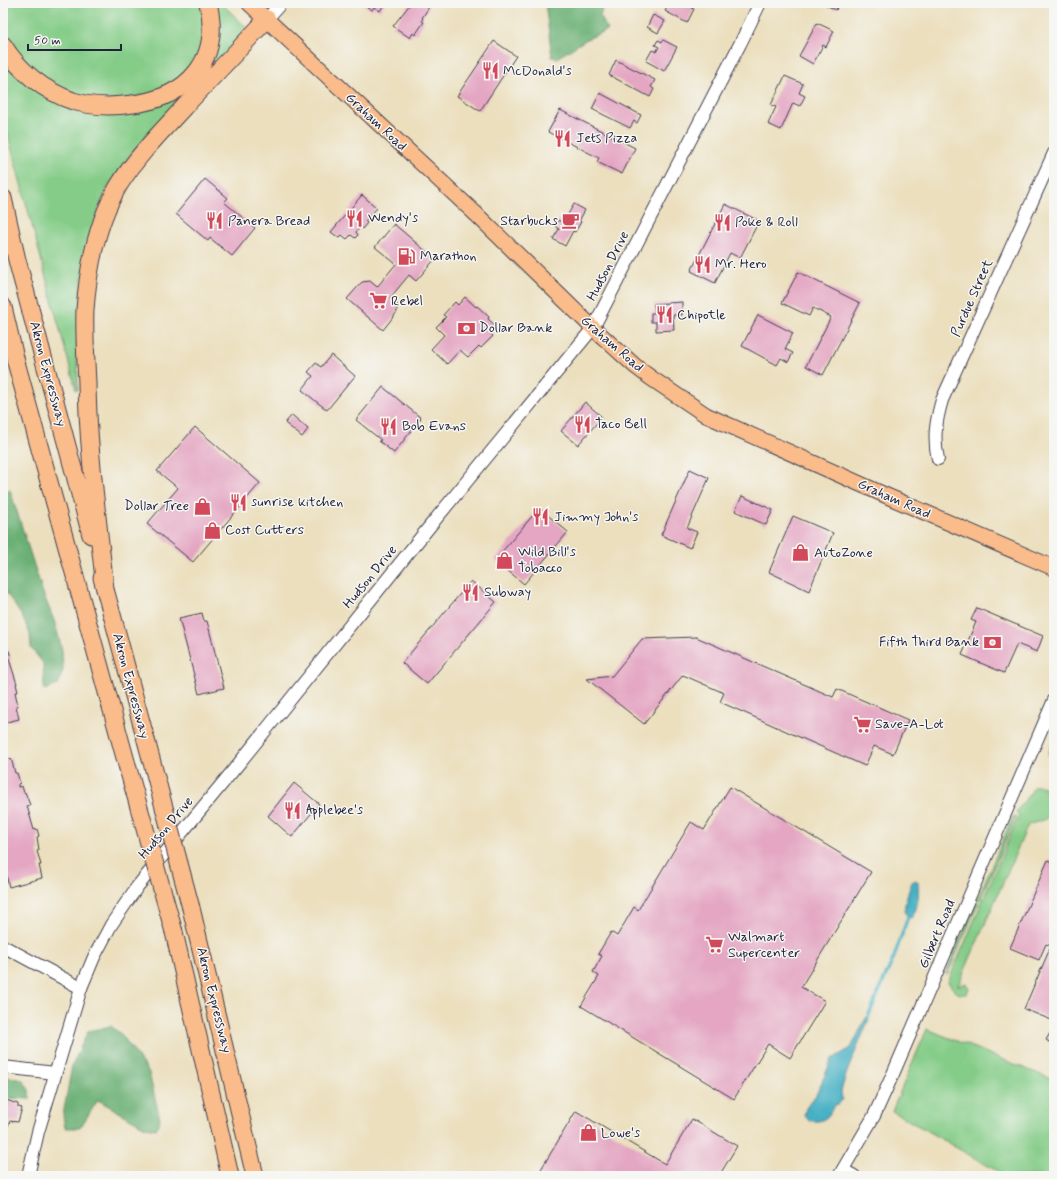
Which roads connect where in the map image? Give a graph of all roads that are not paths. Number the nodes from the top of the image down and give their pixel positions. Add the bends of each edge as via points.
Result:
1 (208, 3) edge
2 (249, 3) edge
3 (281, 3) edge
4 (760, 3) edge
5 (266, 19) junction
6 (3, 45) edge
7 (1054, 154) edge
8 (3, 198) edge
9 (3, 307) edge
10 (592, 328) junction
11 (938, 459) dead end
12 (1054, 568) edge
13 (105, 589) junction
14 (1054, 700) edge
15 (3, 946) edge
16 (81, 988) junction
17 (3, 1068) edge
18 (55, 1073) junction
19 (841, 1173) edge
20 (28, 1176) edge
21 (230, 1176) edge
22 (255, 1176) edge
23 (854, 1176) edge

1 - 6 highway via 212,22 211,40 198,69 176,91 139,104 102,107 73,101 53,92 26,73 16,64
2 - 5 main road, Graham Road
3 - 5 street
4 - 10 street, Hudson Drive
5 - 10 main road, Graham Road via 477,215
5 - 13 highway via 150,144 129,171 103,220 88,284 85,350 87,411
7 - 11 street, Purdue Street via 942,400 936,422 935,447
8 - 13 highway, Akron Expressway via 17,260
9 - 21 highway, Akron Expressway, bridge via 174,932
10 - 12 main road, Graham Road via 635,366 706,415
10 - 16 street, Hudson Drive via 129,897 110,925
13 - 22 highway, Akron Expressway, bridge via 191,908
14 - 19 street, Gilbert Road via 893,1074 874,1116
15 - 16 street
16 - 18 street, Hudson Drive
17 - 18 street
18 - 20 street, Hudson Drive
19 - 23 street

